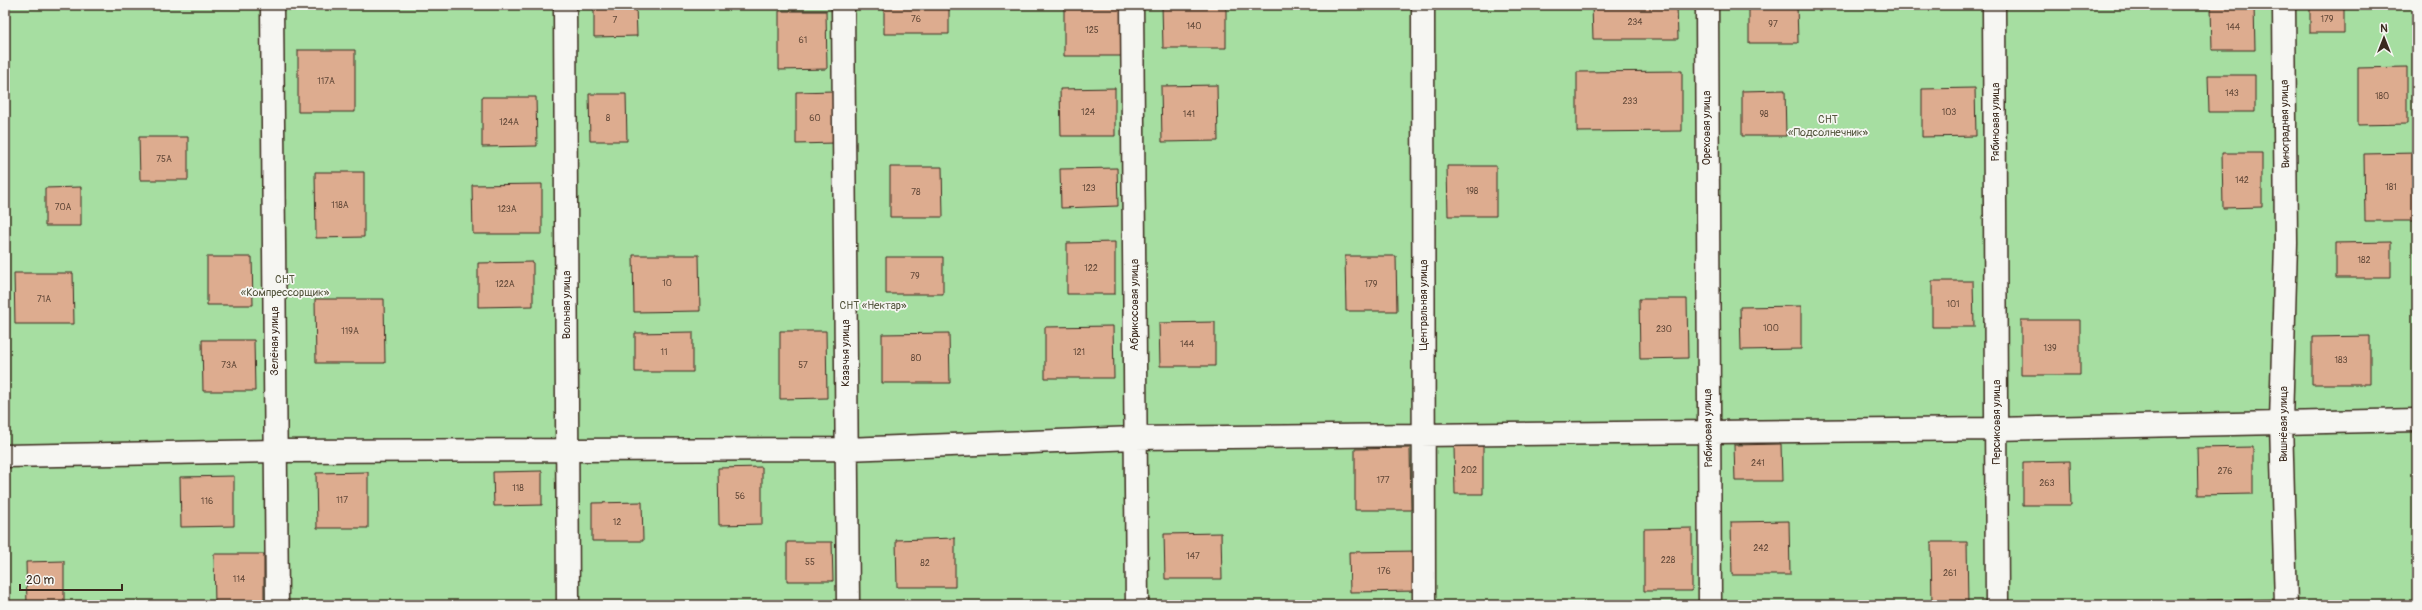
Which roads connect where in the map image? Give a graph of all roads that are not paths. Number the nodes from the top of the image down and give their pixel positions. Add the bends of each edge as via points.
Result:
1 (272, 5) edge
2 (565, 5) edge
3 (843, 5) edge
4 (1132, 5) edge
5 (1423, 5) edge
6 (1707, 5) edge
7 (1994, 5) edge
8 (2284, 5) edge
9 (1996, 239) joint
10 (2286, 243) joint
11 (1706, 250) joint
12 (2417, 420) edge
13 (2282, 422) junction
14 (1996, 428) junction
15 (1708, 432) junction
16 (1423, 434) junction
17 (1134, 438) junction
18 (846, 449) junction
19 (566, 450) junction
20 (275, 451) junction
21 (5, 456) edge
22 (277, 605) edge
23 (568, 605) edge
24 (848, 605) edge
25 (1137, 605) edge
26 (1424, 605) edge
27 (1710, 605) edge
28 (1997, 605) edge
29 (2286, 605) edge

1 - 20 street, Зелёная улица
2 - 19 street, Вольная улица
3 - 18 street, Казачья улица
4 - 17 street, Абрикосовая улица
5 - 16 street, Центральная улица
6 - 11 street, Ореховая улица
7 - 9 street, Рябиновая улица
8 - 10 street, Виноградная улица
9 - 14 street, Персиковая улица
10 - 13 street, Вишнёвая улица
11 - 15 street, Рябиновая улица
12 - 13 street
13 - 14 street
13 - 29 street, Вишнёвая улица
14 - 15 street
14 - 28 street, Персиковая улица
15 - 16 street
15 - 27 street, Рябиновая улица
16 - 17 street
16 - 26 street, Центральная улица
17 - 18 street
17 - 25 street, Абрикосовая улица
18 - 19 street
18 - 24 street, Казачья улица
19 - 20 street
19 - 23 street, Вольная улица
20 - 21 street
20 - 22 street, Зелёная улица

